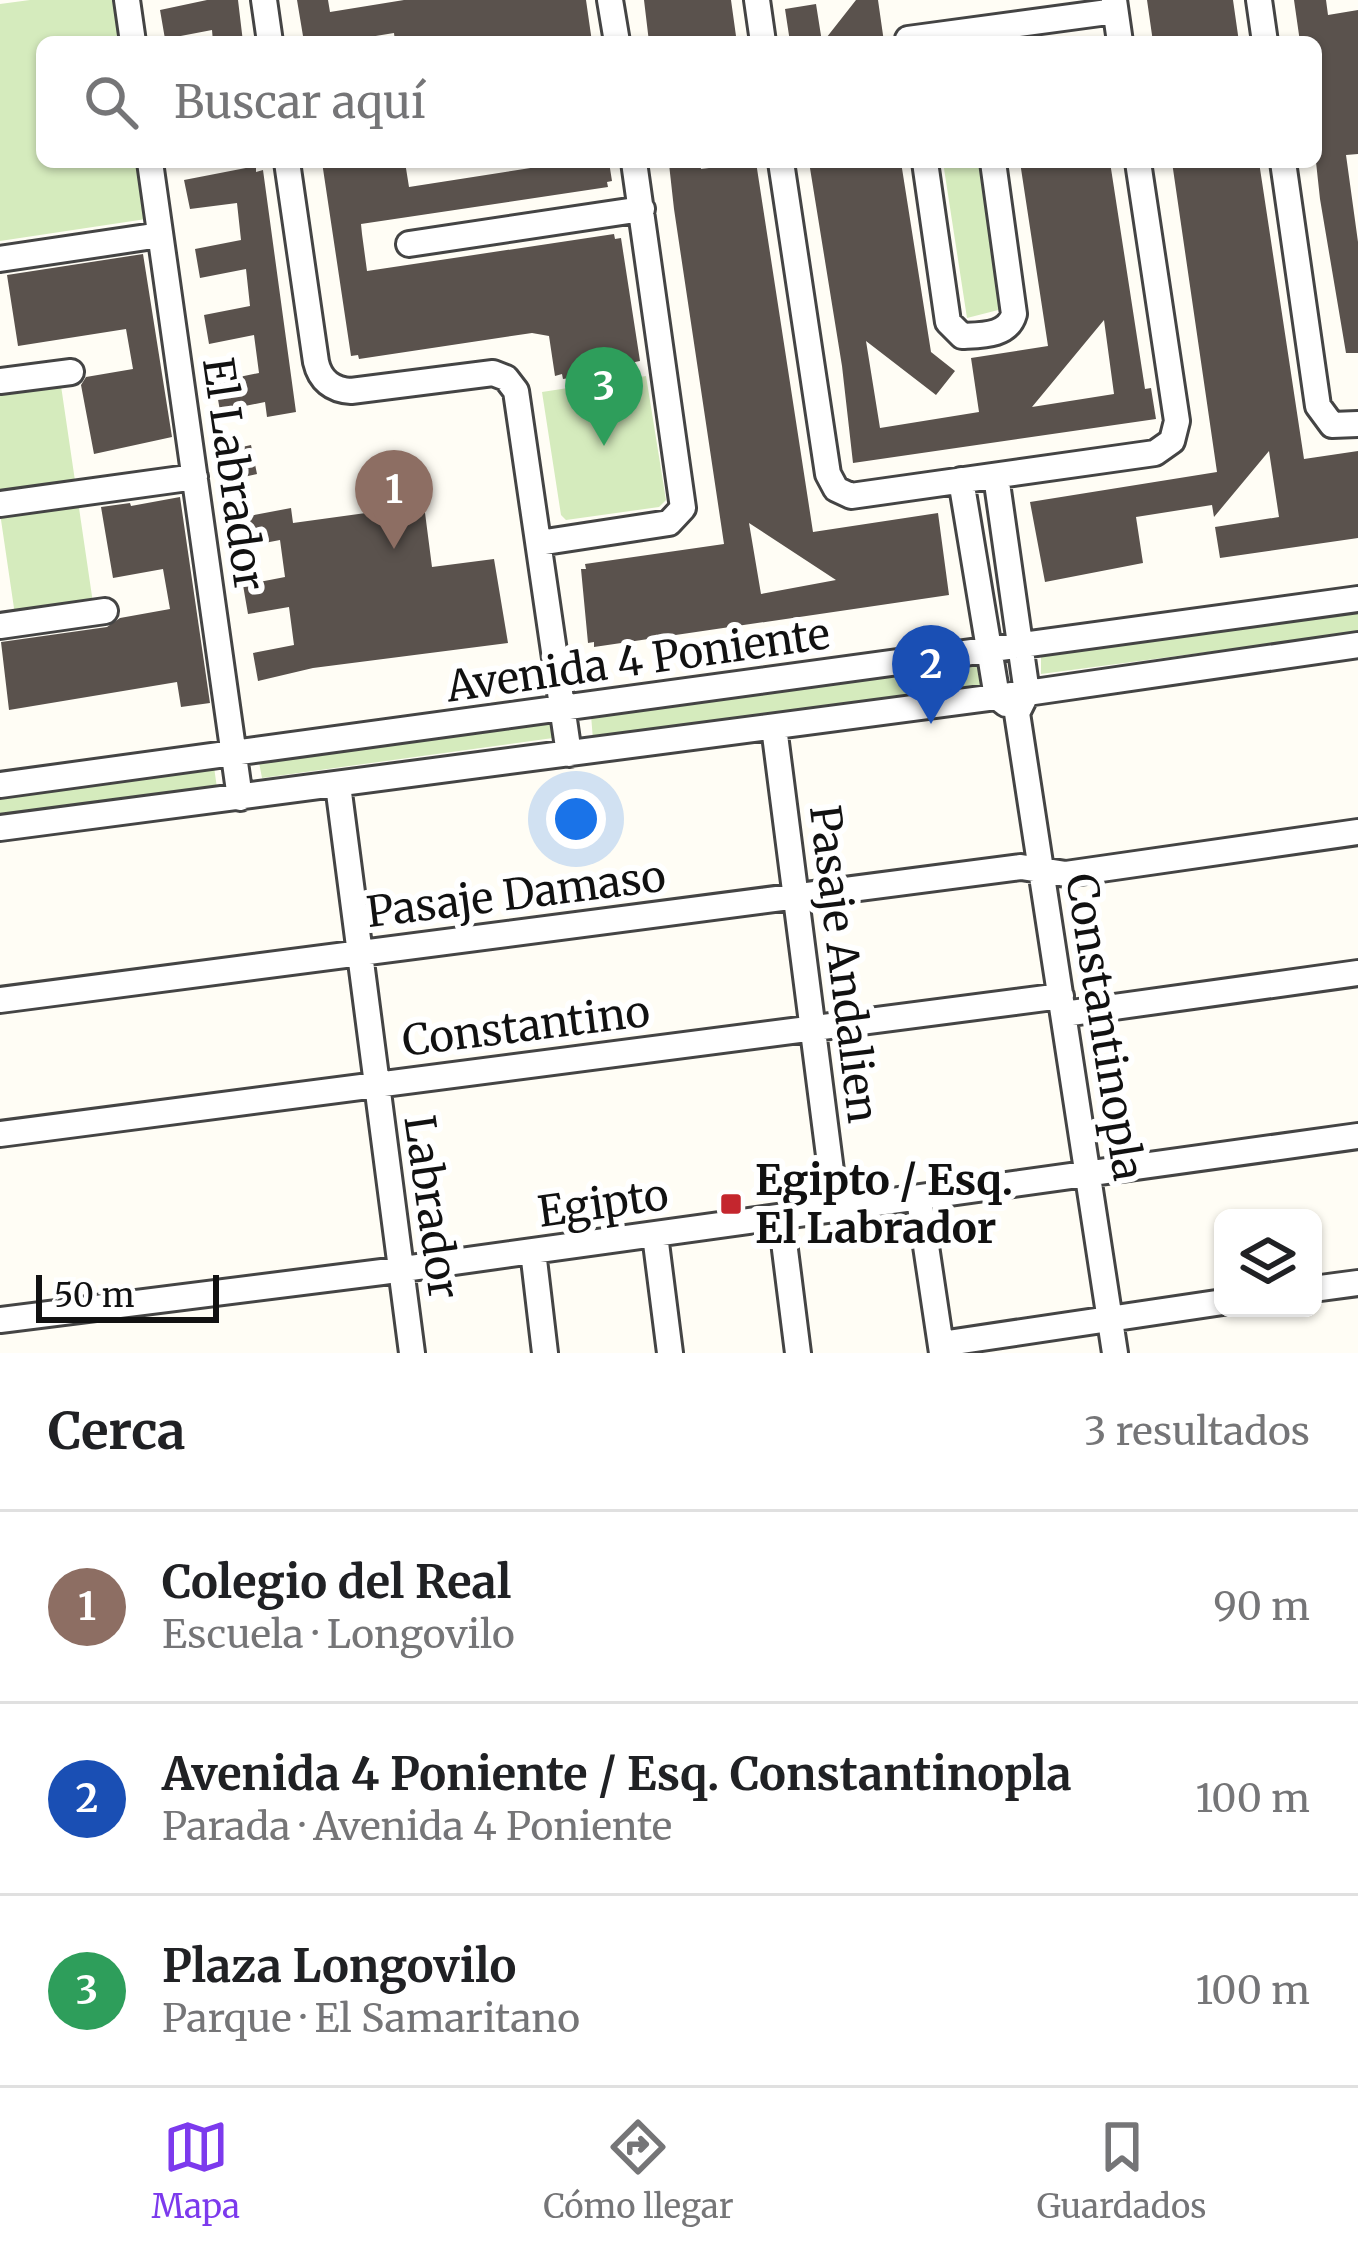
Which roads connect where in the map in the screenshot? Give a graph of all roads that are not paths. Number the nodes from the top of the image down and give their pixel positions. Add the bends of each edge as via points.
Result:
1 (127, 0) edge
2 (264, 0) edge
3 (610, 0) edge
4 (757, 0) edge
5 (1259, 0) edge
6 (1115, 5) edge
7 (132, 36) edge
8 (269, 36) edge
9 (615, 36) edge
10 (762, 36) edge
11 (975, 36) edge
12 (1119, 36) edge
13 (1264, 36) edge
14 (151, 168) edge
15 (288, 168) edge
16 (635, 168) edge
17 (782, 168) edge
18 (927, 168) edge
19 (994, 168) edge
20 (1139, 168) edge
21 (1284, 168) edge
22 (641, 209) junction
23 (160, 235) junction
24 (409, 244) dead end
25 (0, 259) edge
26 (70, 372) dead end
27 (0, 381) edge
28 (1358, 424) edge
29 (195, 477) junction
30 (979, 478) junction
31 (0, 504) edge
32 (538, 543) junction
33 (1358, 598) edge
34 (105, 611) dead end
35 (0, 626) edge
36 (1022, 645) junction
37 (1358, 645) edge
38 (988, 650) junction
39 (1014, 701) junction
40 (562, 710) junction
41 (774, 727) junction
42 (569, 754) junction
43 (235, 755) junction
44 (0, 785) edge
45 (338, 785) junction
46 (241, 798) junction
47 (0, 828) edge
48 (1358, 832) edge
49 (1042, 871) junction
50 (796, 897) junction
51 (360, 954) junction
52 (1358, 973) edge
53 (0, 1000) edge
54 (1063, 1005) junction
55 (813, 1029) junction
56 (377, 1085) junction
57 (0, 1134) edge
58 (1358, 1136) edge
59 (1088, 1176) junction
60 (920, 1198) junction
61 (836, 1210) junction
62 (781, 1218) junction
63 (655, 1235) junction
64 (533, 1251) junction
65 (401, 1269) junction
66 (1358, 1282) edge
67 (1322, 1288) edge
68 (1214, 1303) edge
69 (1110, 1319) junction
70 (0, 1320) edge
71 (942, 1348) edge
72 (412, 1353) edge
73 (545, 1353) edge
74 (670, 1353) edge
75 (798, 1353) edge
76 (1115, 1353) edge

1 - 7 street
2 - 8 street
3 - 9 street
4 - 10 street
5 - 13 street
6 - 11 street
6 - 12 street
14 - 23 street, El Labrador
15 - 32 street via 322,378 343,391 486,372 506,378 518,398
16 - 22 street
17 - 30 street via 830,482 851,496
18 - 19 street via 948,322 962,336 1000,331 1014,314
20 - 30 street via 1175,435 1155,453
21 - 28 street via 1318,406 1332,425
22 - 24 street
22 - 32 street via 683,508 669,523
23 - 25 street
23 - 29 street, El Labrador
26 - 27 street
29 - 31 street
29 - 43 street, El Labrador
30 - 36 street, Constantinopla
30 - 38 street, Constantinopla
32 - 40 street
33 - 36 street, Avenida 4 Poniente
34 - 35 street
36 - 38 street, Avenida 4 Poniente
36 - 39 street, Constantinopla
37 - 39 street, Avenida 4 Poniente
38 - 39 street, Constantinopla
38 - 40 street, Avenida 4 Poniente
39 - 41 street, Avenida 4 Poniente
39 - 49 street, Constantinopla
40 - 42 street
40 - 43 street, Avenida 4 Poniente
41 - 42 street, Avenida 4 Poniente
41 - 50 street, Pasaje Andalien
42 - 45 street, Avenida 4 Poniente
43 - 44 street, Avenida 4 Poniente
43 - 46 street, El Labrador
45 - 46 street, Avenida 4 Poniente
45 - 51 street, Labrador
46 - 47 street, Avenida 4 Poniente
48 - 49 street, Pasaje Damaso
49 - 50 street, Pasaje Damaso via 1022,867
49 - 54 street, Constantinopla
50 - 51 street, Pasaje Damaso
50 - 55 street, Pasaje Andalien
51 - 53 street, Pasaje Damaso
51 - 56 street, Labrador
52 - 54 street, Constantino
54 - 55 street, Constantino
54 - 59 street, Constantinopla
55 - 56 street, Constantino
55 - 61 street, Pasaje Andalien
56 - 57 street, Constantino
56 - 65 street, Labrador
58 - 59 street, Egipto
59 - 60 street, Egipto
59 - 69 street, Constantinopla
60 - 61 street, Egipto
60 - 71 street
61 - 62 street, Egipto
62 - 63 street, Egipto
62 - 75 street
63 - 64 street, Egipto
63 - 74 street
64 - 65 street, Egipto
64 - 73 street
65 - 70 street, Egipto
65 - 72 street, Labrador
66 - 67 street
68 - 69 street
69 - 71 street
69 - 76 street, Constantinopla

